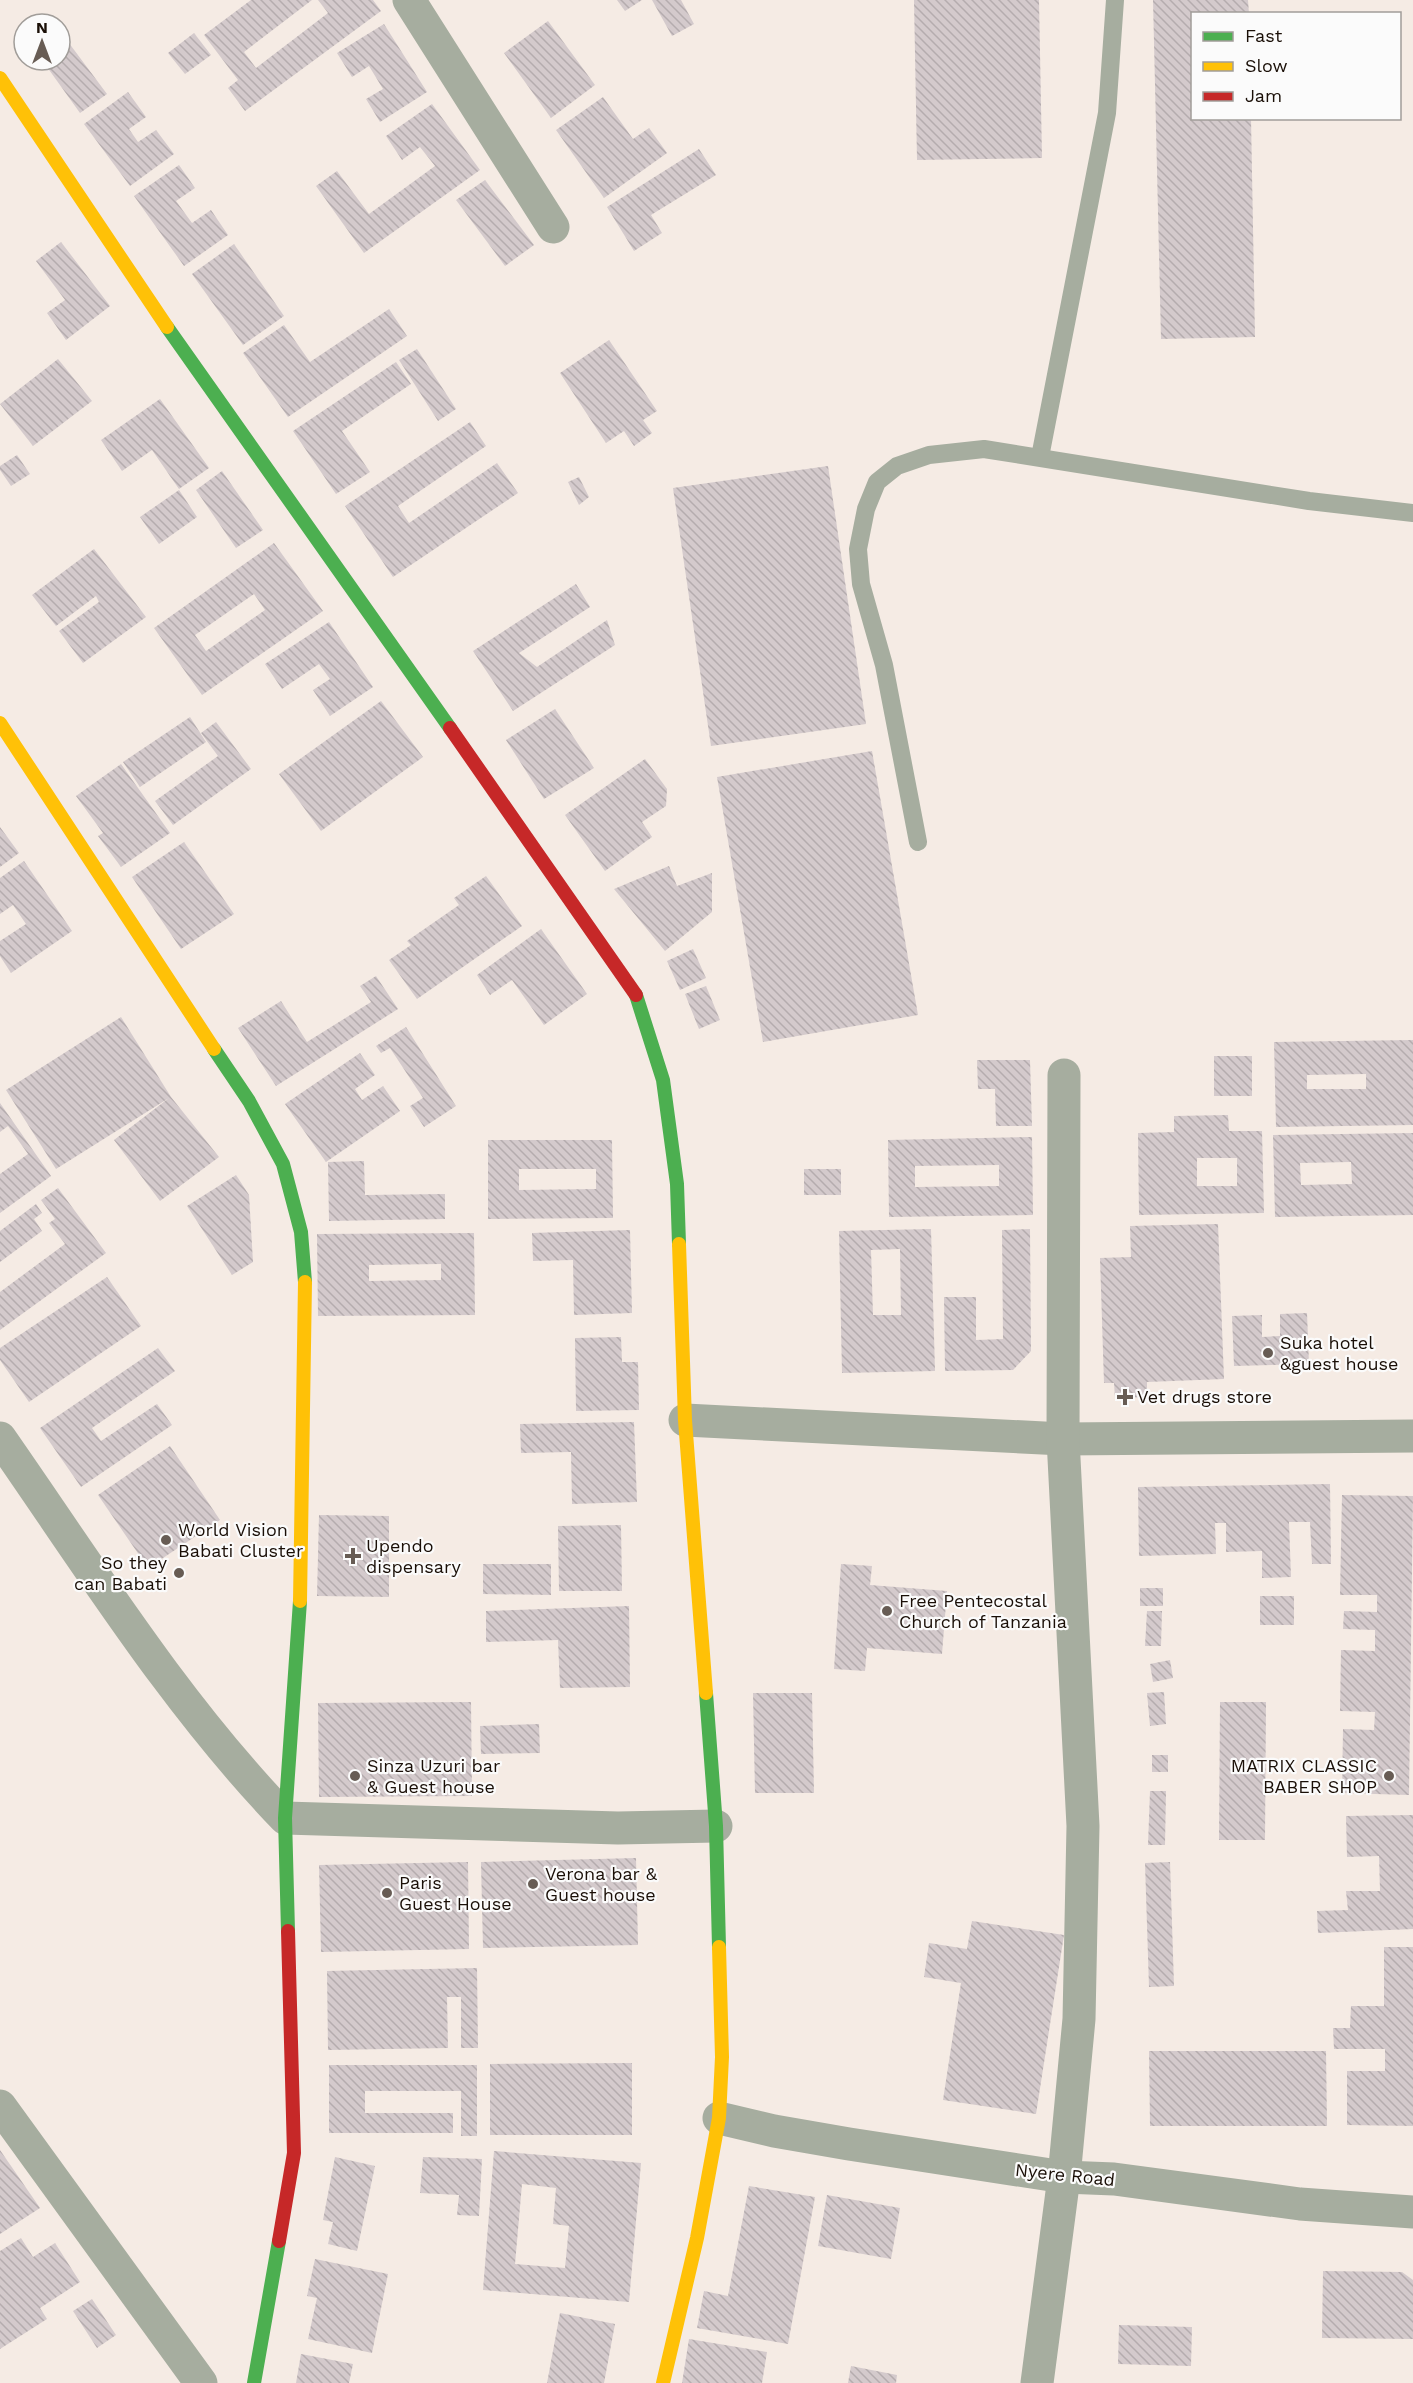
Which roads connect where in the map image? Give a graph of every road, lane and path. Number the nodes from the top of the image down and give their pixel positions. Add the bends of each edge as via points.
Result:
1 (409, 0) edge
2 (1115, 0) edge
3 (0, 78) edge
4 (553, 227) dead end
5 (1040, 457) junction
6 (1413, 513) edge
7 (0, 723) edge
8 (918, 842) dead end
9 (1064, 1075) dead end
10 (685, 1420) junction
11 (1413, 1436) edge
12 (0, 1438) edge
13 (1063, 1439) junction
14 (285, 1818) junction
15 (716, 1826) junction
16 (0, 2106) edge
17 (719, 2118) junction
18 (1064, 2177) junction
19 (1413, 2212) edge
20 (1042, 2373) edge
21 (201, 2383) edge
22 (254, 2383) edge
23 (663, 2383) edge

1 - 4 street
2 - 5 lane via 1107,113
3 - 10 street via 182,349 635,990 663,1080 677,1184
5 - 6 lane via 1309,501
5 - 8 lane via 984,449 929,455 897,466 877,482 866,509 858,549 861,584 884,665
7 - 14 street via 249,1101 283,1164 301,1232 306,1295 301,1586
9 - 13 street
10 - 13 street
10 - 15 street
11 - 13 street
12 - 14 street via 139,1639 242,1773
13 - 18 street via 1083,1826 1079,2019
14 - 15 street via 618,1828
14 - 22 street via 294,2153
15 - 17 street via 722,2057
16 - 21 street
17 - 18 street, Nyere Road via 827,2141
17 - 23 street via 697,2238
18 - 19 street, Nyere Road via 1300,2204
18 - 20 street

